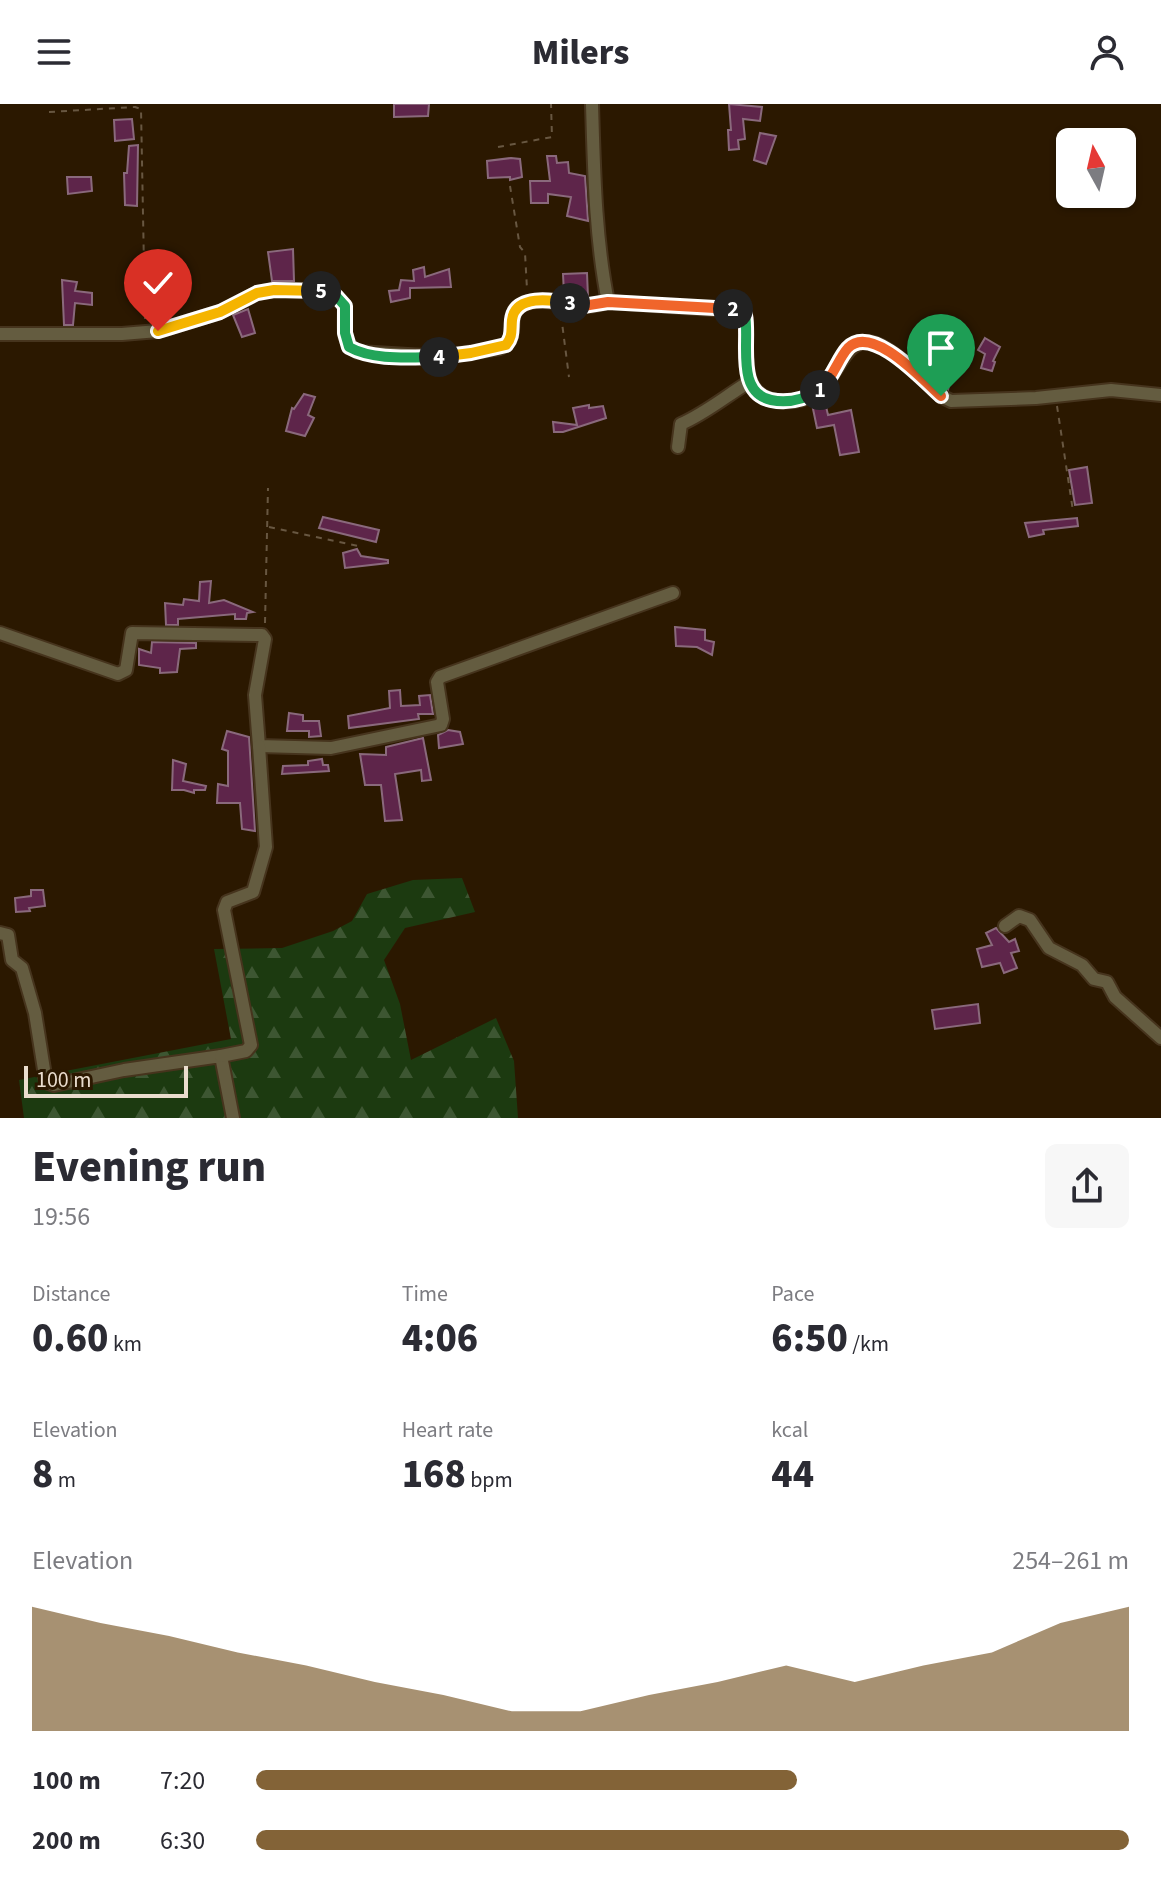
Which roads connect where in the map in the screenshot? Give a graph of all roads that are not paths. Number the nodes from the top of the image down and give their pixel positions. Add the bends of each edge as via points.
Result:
1 (592, 104) edge
2 (608, 302) junction
3 (0, 334) edge
4 (749, 382) junction
5 (1161, 395) edge
6 (678, 447) dead end
7 (673, 593) dead end
8 (0, 633) edge
9 (259, 746) junction
10 (1005, 926) dead end
11 (0, 933) edge
12 (1161, 1038) edge
13 (221, 1056) junction
14 (233, 1118) edge

1 - 2 street via 600,264
2 - 3 street via 526,302 512,316 512,336 506,345 441,357 358,352 349,347 345,333 345,306 321,291 257,293 220,312 145,332
2 - 4 street via 742,311
4 - 5 street via 766,399 807,397 832,377 848,348 869,342 884,347 951,401 1111,390
4 - 6 street via 681,424
7 - 9 street via 440,677 441,725 331,748
8 - 9 street via 118,674 126,670 129,637 136,632 265,637 255,695
9 - 13 street via 266,854 253,892 227,902 224,910 251,1045 243,1053
10 - 12 street via 1019,916 1030,920 1049,948 1107,982 1115,997
11 - 13 street via 8,935 12,960 22,968 46,1082 54,1085
13 - 14 street

